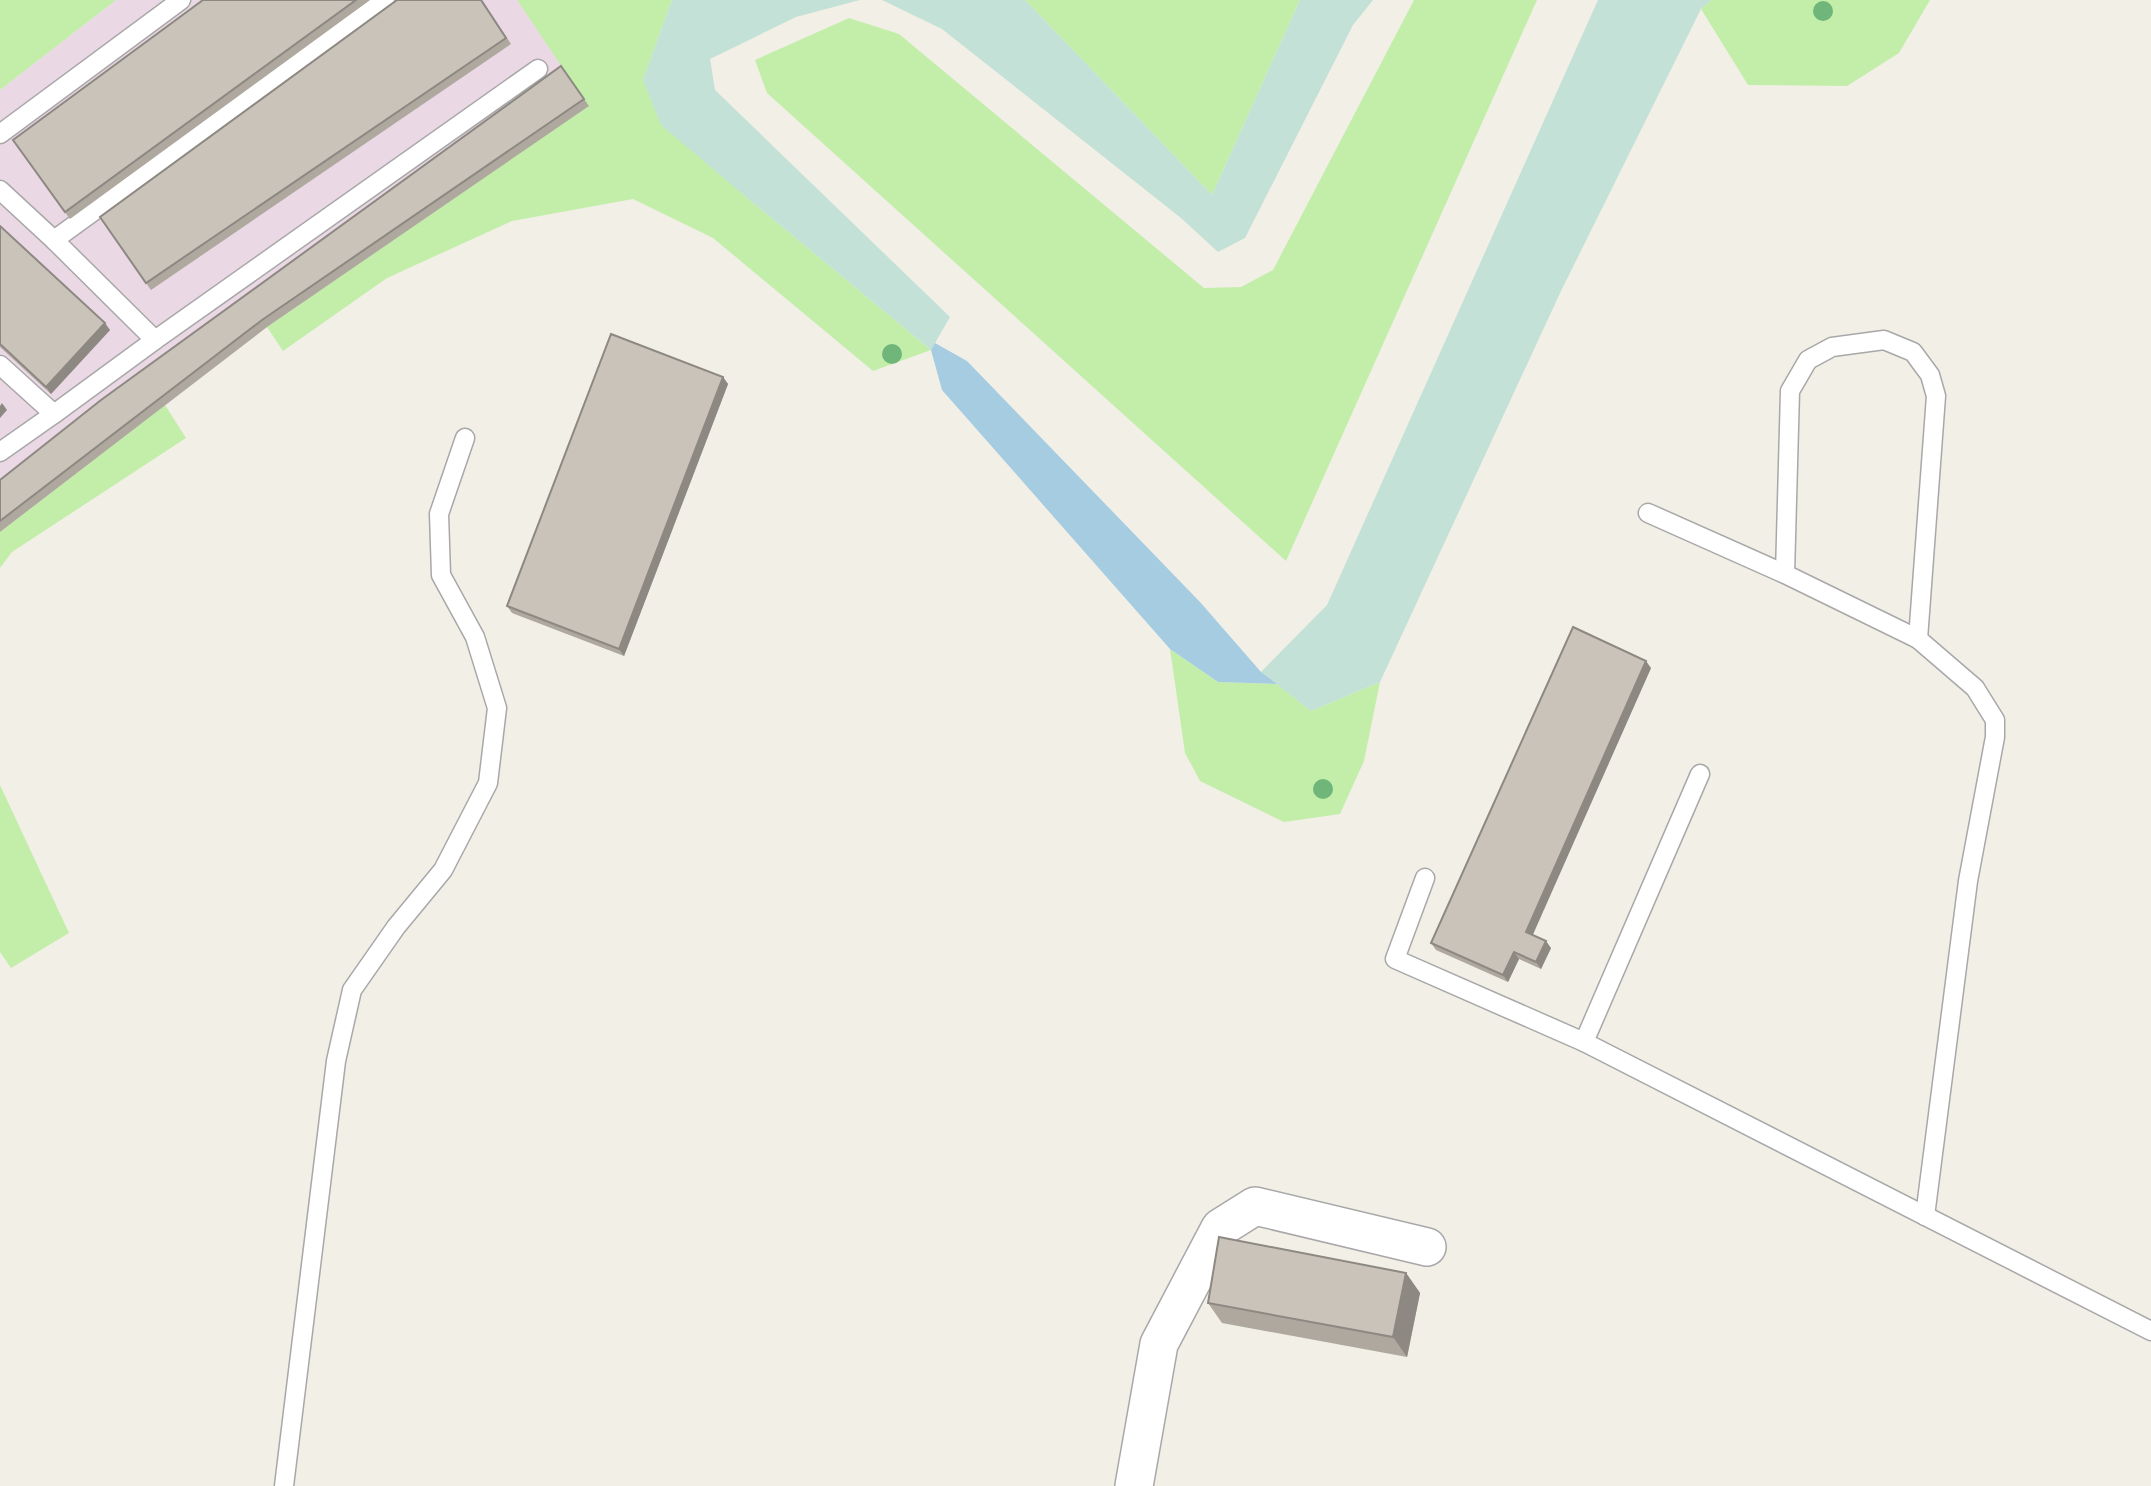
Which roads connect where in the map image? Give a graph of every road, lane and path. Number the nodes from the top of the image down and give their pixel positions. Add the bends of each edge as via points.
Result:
1 (181, 0) edge
2 (385, 0) edge
3 (538, 69) dead end
4 (0, 134) edge
5 (0, 190) edge
6 (54, 240) junction
7 (155, 340) junction
8 (0, 365) edge
9 (54, 414) junction
10 (465, 438) dead end
11 (0, 452) edge
12 (1648, 513) dead end
13 (1785, 574) junction
14 (1918, 639) junction
15 (1700, 774) dead end
16 (1425, 878) dead end
17 (1584, 1042) junction
18 (1925, 1216) junction
19 (1427, 1247) dead end
20 (2151, 1331) edge
21 (284, 1486) edge
22 (1134, 1486) edge

1 - 4 lane
2 - 6 lane
3 - 7 lane
5 - 6 lane
6 - 7 lane
7 - 9 lane
8 - 9 lane
9 - 11 lane
10 - 21 lane via 439,514 440,575 475,637 497,708 488,783 443,870 352,990 336,1060
12 - 13 lane
13 - 14 lane
13 - 14 lane via 1790,391 1808,360 1832,347 1884,340 1913,352 1930,375 1936,396
14 - 18 lane via 1975,688 1995,720 1968,881
15 - 17 lane
16 - 17 lane via 1395,959
17 - 18 lane
18 - 20 lane
19 - 22 street via 1255,1206 1220,1228 1159,1344

